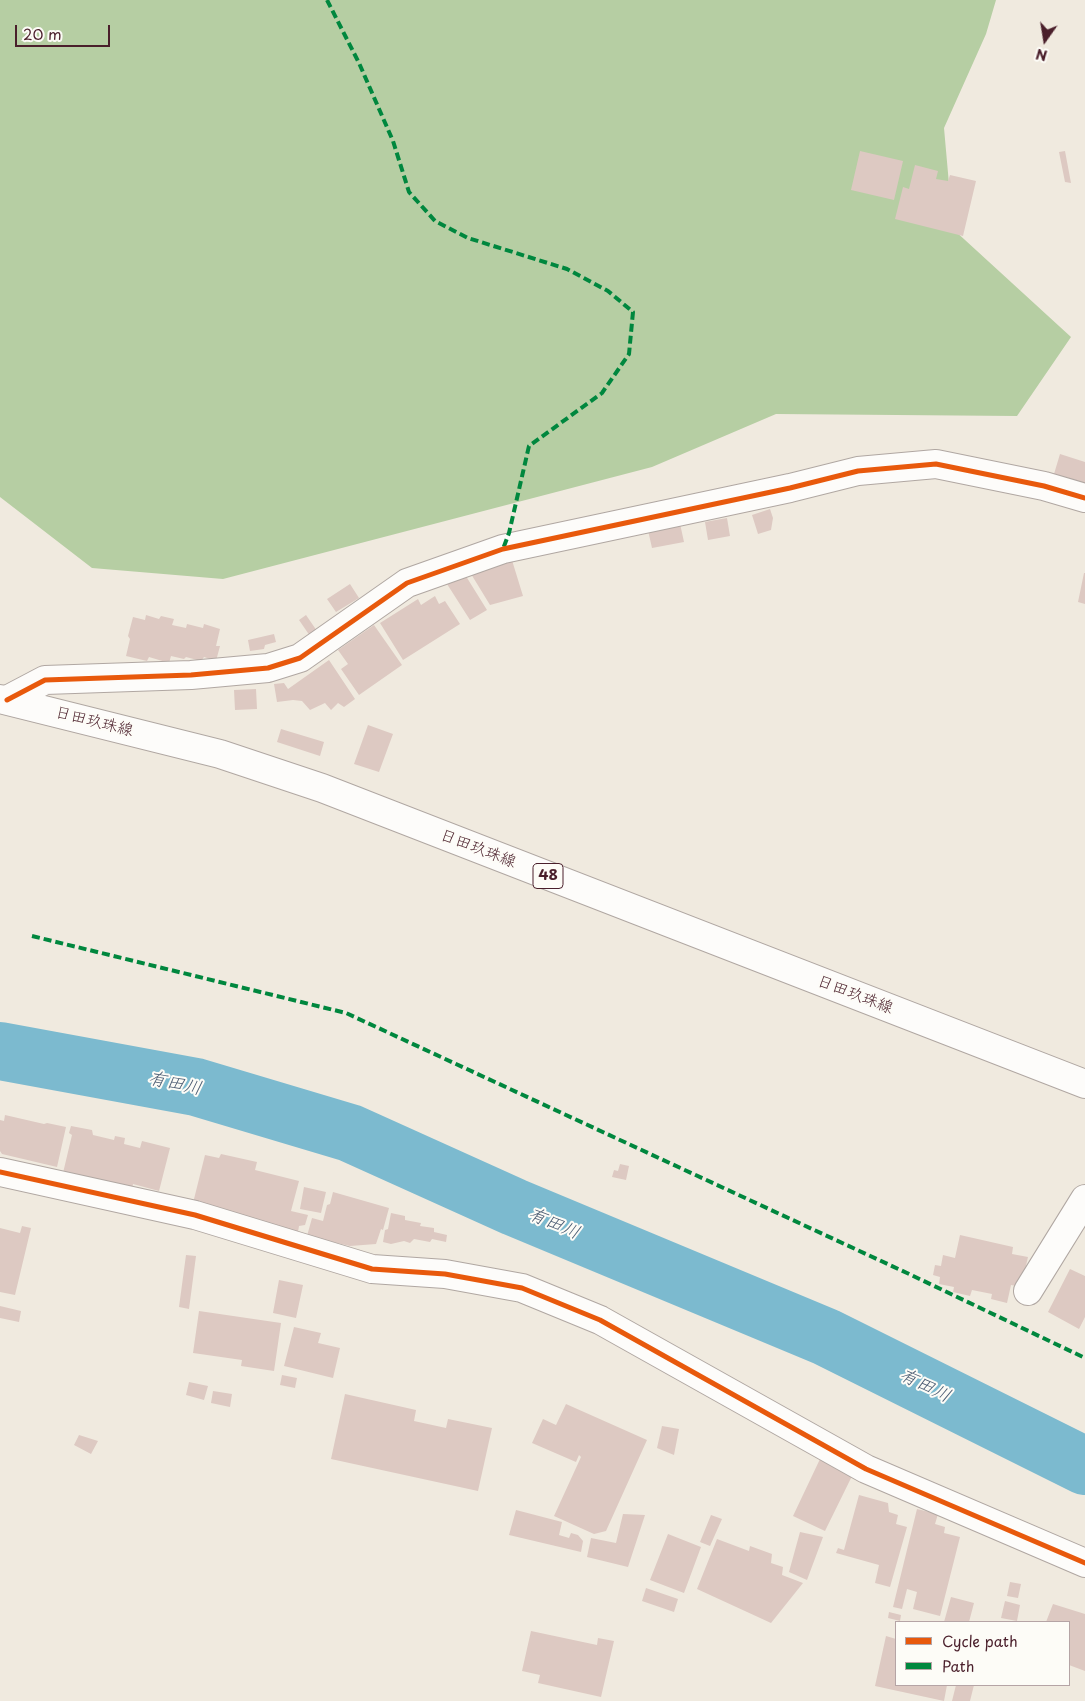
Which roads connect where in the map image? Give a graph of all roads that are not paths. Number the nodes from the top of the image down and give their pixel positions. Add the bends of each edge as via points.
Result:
1 (1085, 498) edge
2 (4, 700) edge
3 (1085, 1084) edge
4 (0, 1172) edge
5 (1085, 1199) edge
6 (1028, 1292) dead end
7 (1085, 1563) edge

1 - 2 street via 1044,486 936,464 858,470 790,488 503,549 407,583 300,658 268,668 191,676 45,680
2 - 3 street, 日田玖珠線 / 48 via 220,754 322,788
4 - 7 street via 195,1215 372,1269 445,1274 522,1288 600,1320 866,1469
5 - 6 street

